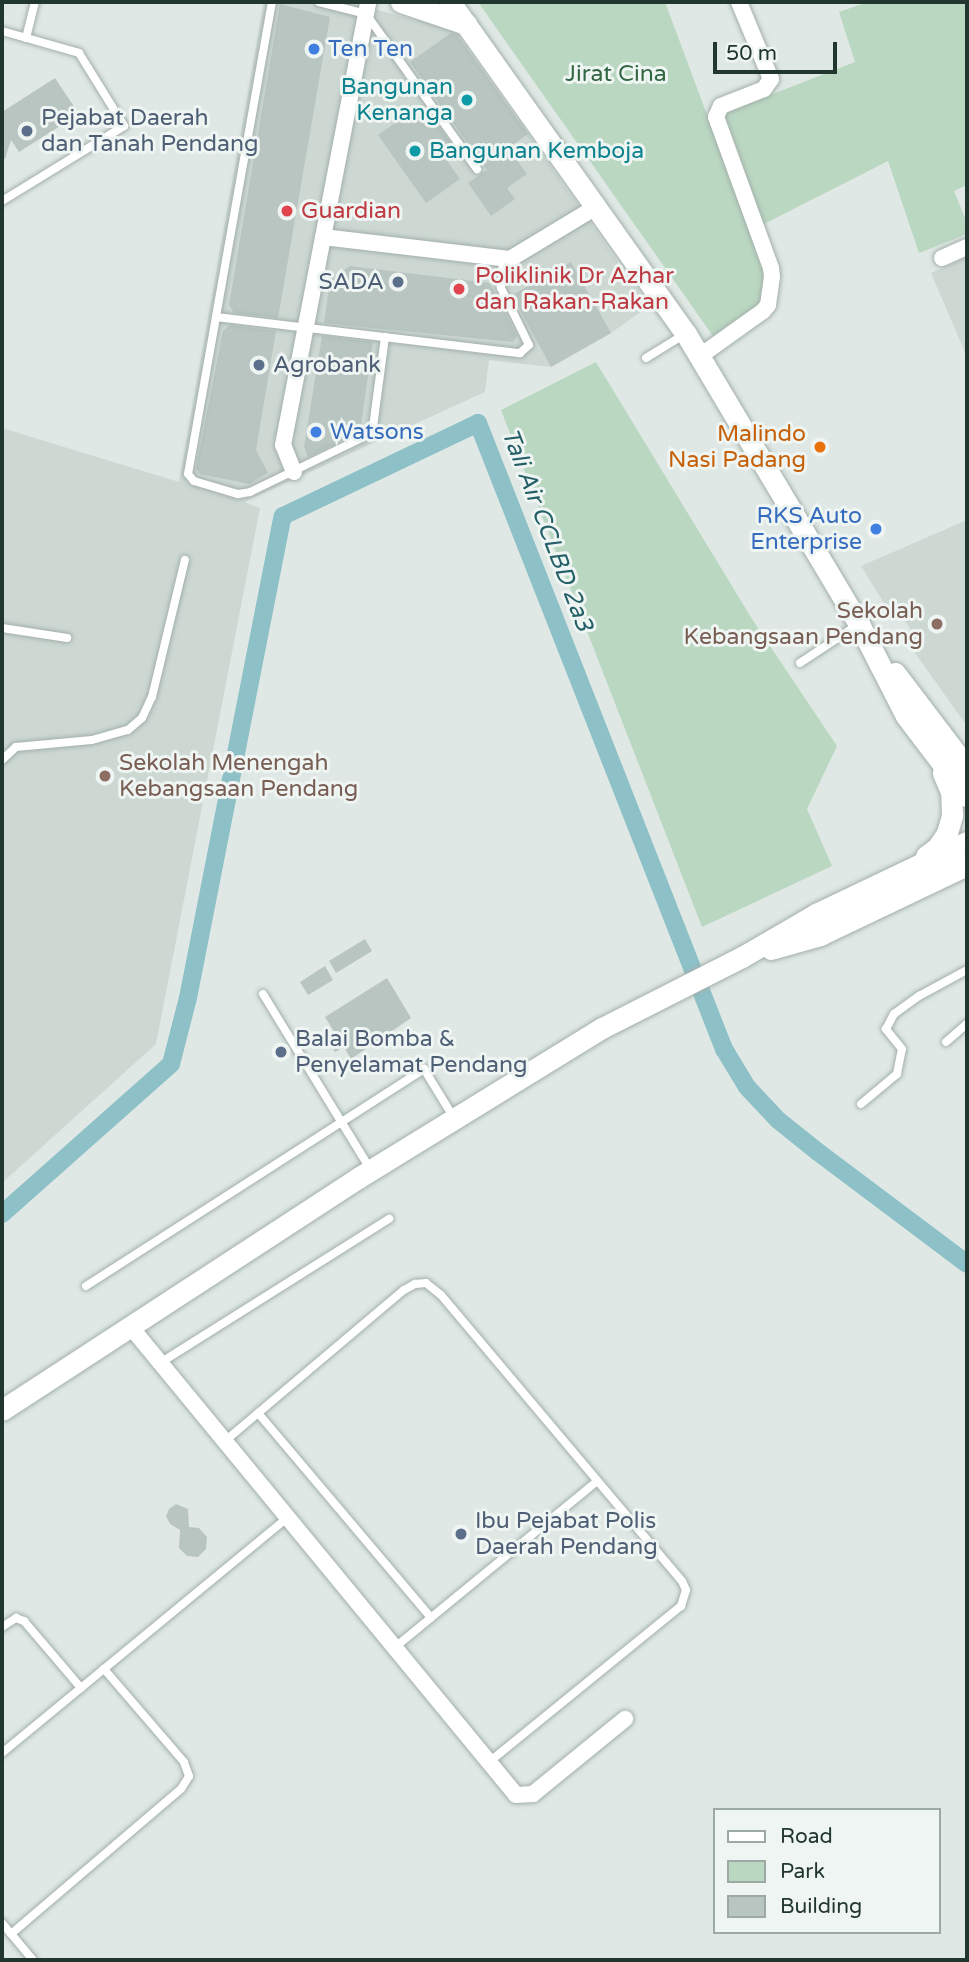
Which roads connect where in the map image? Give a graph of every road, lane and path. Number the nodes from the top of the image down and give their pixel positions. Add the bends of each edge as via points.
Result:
1 (36, 2) edge
2 (272, 2) edge
3 (318, 2) edge
4 (401, 2) edge
5 (450, 2) edge
6 (739, 2) edge
7 (367, 8) edge
8 (466, 24) junction
9 (2, 31) edge
10 (26, 38) junction
11 (477, 169) dead end
12 (2, 201) edge
13 (596, 206) junction
14 (323, 237) junction
15 (967, 247) edge
16 (942, 258) dead end
17 (503, 259) junction
18 (216, 317) junction
19 (306, 328) junction
20 (686, 334) junction
21 (385, 337) junction
22 (700, 356) junction
23 (646, 358) dead end
24 (294, 472) junction
25 (186, 560) dead end
26 (859, 624) junction
27 (2, 628) edge
28 (67, 638) dead end
29 (800, 663) dead end
30 (2, 760) edge
31 (957, 761) edge
32 (967, 796) edge
33 (967, 842) edge
34 (961, 870) edge
35 (898, 874) junction
36 (733, 961) junction
37 (967, 970) edge
38 (263, 994) dead end
39 (967, 1024) edge
40 (946, 1042) dead end
41 (861, 1104) dead end
42 (454, 1118) junction
43 (342, 1123) junction
44 (371, 1170) junction
45 (389, 1219) dead end
46 (86, 1286) dead end
47 (130, 1326) junction
48 (160, 1363) junction
49 (2, 1410) edge
50 (258, 1413) junction
51 (225, 1441) junction
52 (597, 1481) junction
53 (287, 1518) junction
54 (431, 1618) junction
55 (2, 1627) edge
56 (394, 1648) junction
57 (104, 1669) junction
58 (81, 1688) junction
59 (625, 1719) dead end
60 (2, 1753) edge
61 (488, 1763) junction
62 (2, 1923) edge
63 (10, 1934) junction
64 (33, 1960) edge

1 - 10 lane
2 - 18 lane
3 - 7 lane
4 - 8 main road
5 - 8 main road
6 - 22 street via 771,79 764,89 721,106 716,117 772,277 763,311
7 - 11 lane
7 - 14 street
8 - 13 main road
9 - 10 lane
10 - 12 lane via 79,53 124,127
13 - 17 street via 518,256
13 - 20 main road
14 - 17 street
14 - 19 street
15 - 16 street
17 - 21 lane via 500,284 528,341 524,352
18 - 19 lane
18 - 24 lane via 189,477 244,494
19 - 21 lane
19 - 24 street via 283,445
20 - 22 main road
20 - 23 lane
21 - 24 lane via 370,432
22 - 26 main road
25 - 30 lane via 152,697 142,718 128,730 92,740 16,747
26 - 29 lane
26 - 31 main road via 906,716
27 - 28 lane
31 - 32 main road
31 - 35 main road via 947,833 937,848
33 - 35 main road
34 - 36 main road via 820,935
35 - 36 main road
36 - 42 main road via 602,1028
37 - 41 lane via 894,1014 886,1029 902,1049 900,1067
38 - 43 lane
39 - 40 lane
42 - 43 lane via 424,1069
42 - 44 main road
43 - 44 lane
43 - 46 lane
44 - 47 main road
45 - 48 lane
47 - 48 street
47 - 49 main road
48 - 51 street
50 - 51 lane
50 - 52 lane via 404,1290 426,1283 442,1295
50 - 54 lane
51 - 53 street
52 - 54 lane
52 - 61 lane via 682,1581 685,1598 675,1612
53 - 56 street
53 - 57 lane
54 - 56 lane
55 - 58 lane via 16,1618 24,1621
56 - 61 street
57 - 58 lane
57 - 63 lane via 184,1762 189,1776 181,1789
58 - 60 lane
59 - 61 street via 527,1796 511,1790
62 - 63 lane
63 - 64 lane

